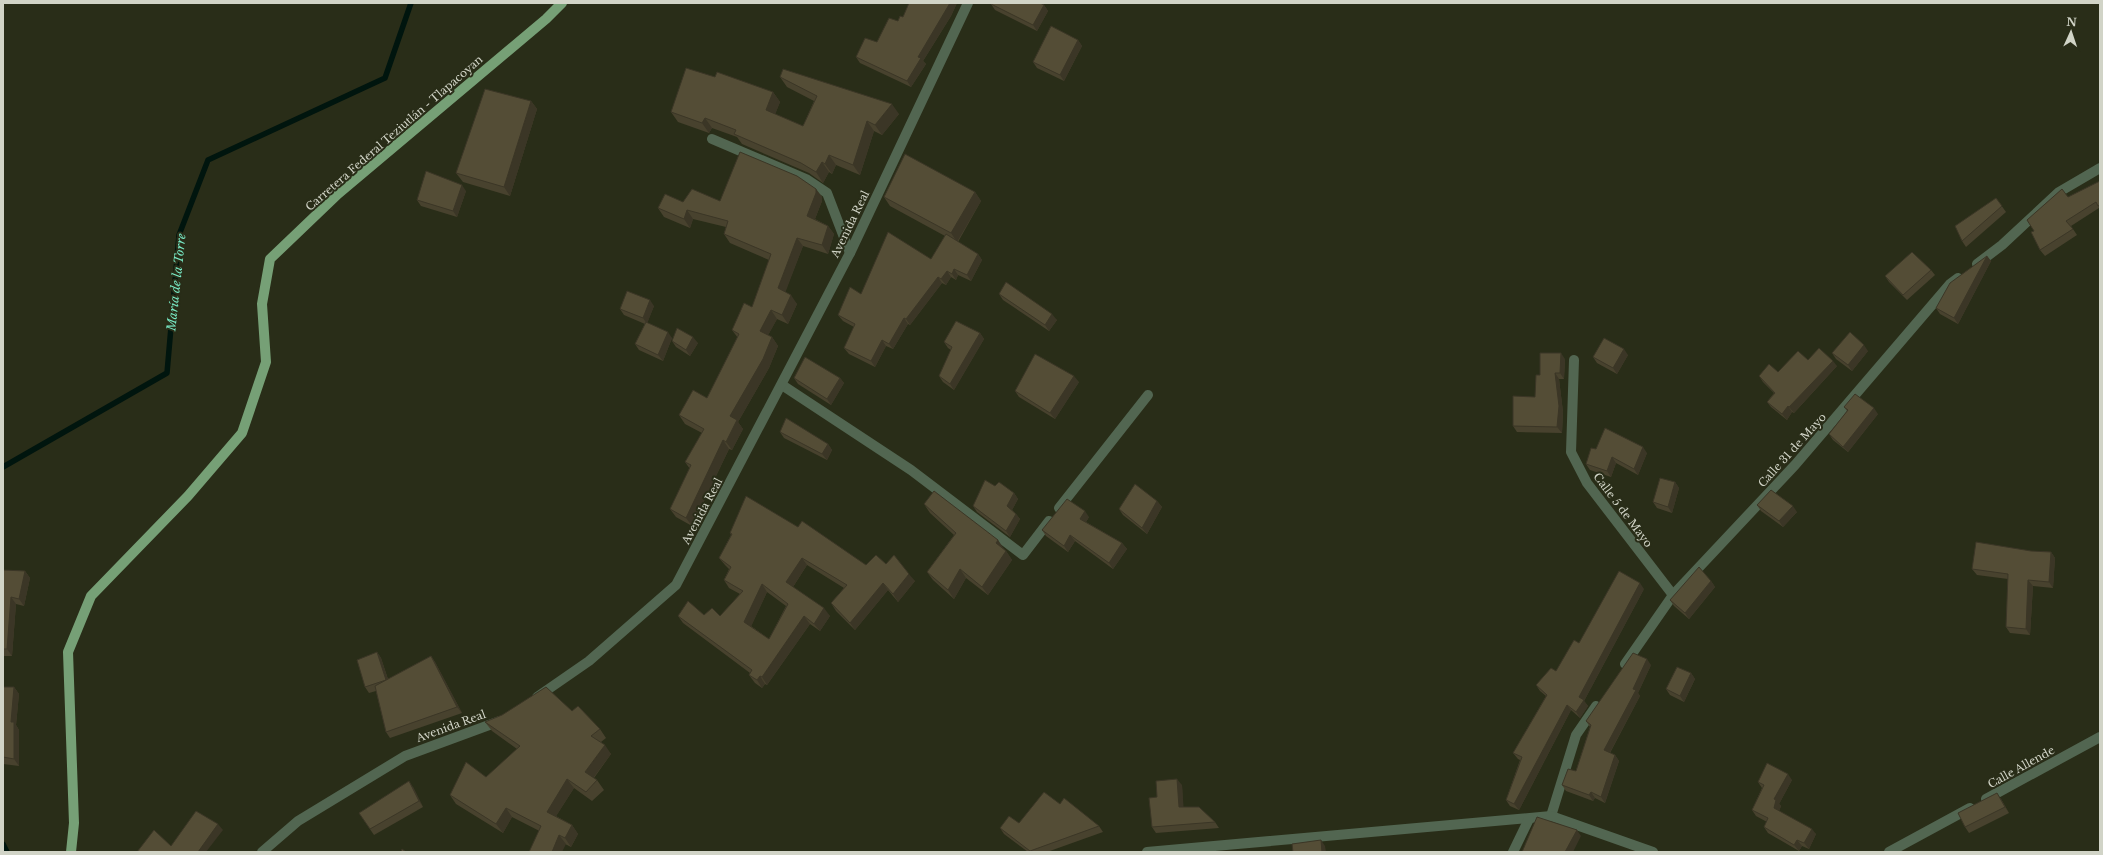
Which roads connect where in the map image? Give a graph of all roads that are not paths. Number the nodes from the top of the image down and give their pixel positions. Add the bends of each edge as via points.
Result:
1 (562, 3) edge
2 (968, 3) edge
3 (712, 138) edge
4 (2100, 168) edge
5 (850, 253) junction
6 (1574, 360) dead end
7 (782, 385) junction
8 (1148, 395) dead end
9 (1673, 595) junction
10 (1620, 671) edge
11 (1602, 696) edge
12 (531, 702) edge
13 (511, 715) edge
14 (2100, 737) edge
15 (1551, 816) junction
16 (1529, 819) junction
17 (71, 852) edge
18 (262, 852) edge
19 (1147, 852) edge
20 (1513, 852) edge
21 (1652, 852) edge
22 (1889, 852) edge

1 - 17 main road, Carretera Federal Teziutlán - Tlapacoyan via 546,20 338,194 270,260 262,304 266,362 242,433 188,496 91,596 68,652 74,823
2 - 5 street, Avenida Real
3 - 5 street via 806,179 827,193
4 - 9 street, Calle 31 de Mayo via 2059,192 2002,245 1950,284 1795,466
5 - 7 street, Avenida Real
6 - 9 street, Calle 5 de Mayo via 1571,452 1587,483
7 - 8 street via 911,470 1023,555
7 - 12 street, Avenida Real via 676,585 589,661
9 - 10 street, Calle 31 de Mayo
11 - 15 street via 1576,735
13 - 18 street, Avenida Real via 405,756 298,822
14 - 22 street, Calle Allende
15 - 16 street
15 - 21 street
16 - 19 street
16 - 20 street

